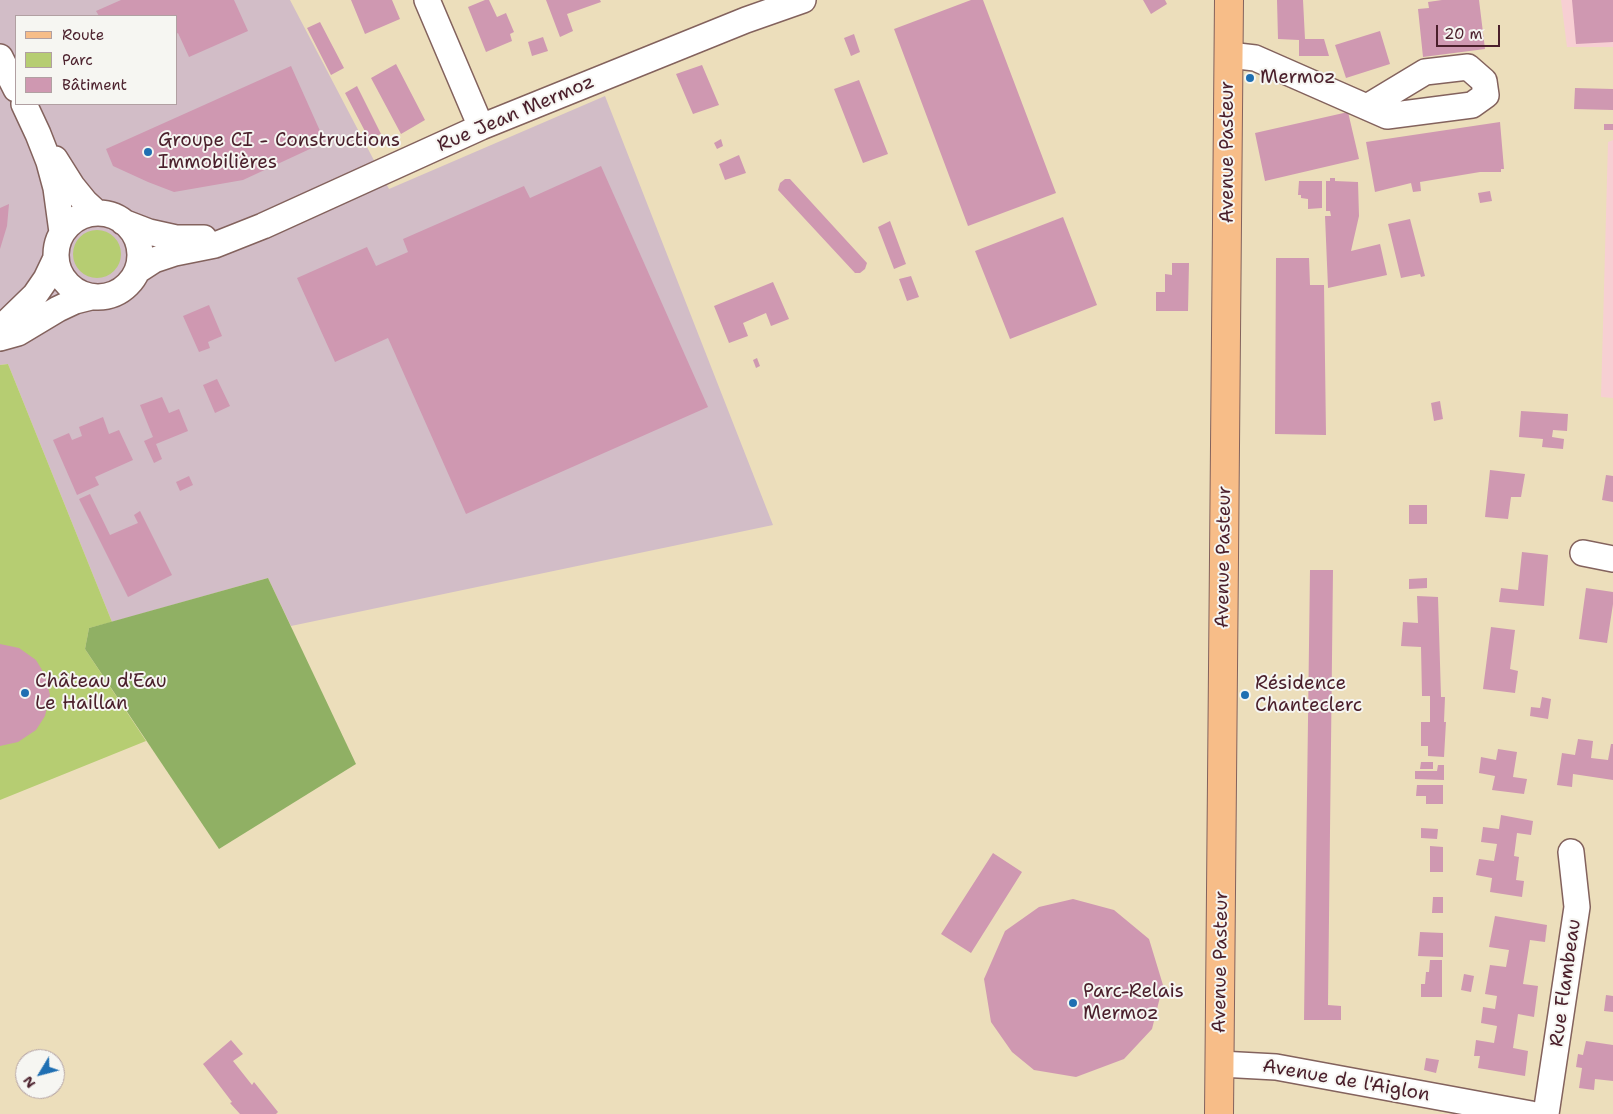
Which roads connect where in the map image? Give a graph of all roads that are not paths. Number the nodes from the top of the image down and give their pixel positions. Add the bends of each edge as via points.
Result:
1 (427, 0) edge
2 (803, 0) edge
3 (1229, 0) edge
4 (1229, 55) junction
5 (0, 57) edge
6 (15, 87) edge
7 (24, 105) edge
8 (1367, 107) dead end
9 (481, 127) junction
10 (38, 134) junction
11 (97, 213) junction
12 (123, 222) junction
13 (62, 232) junction
14 (234, 238) junction
15 (56, 258) junction
16 (137, 271) junction
17 (92, 297) junction
18 (0, 329) edge
19 (0, 338) edge
20 (1583, 553) dead end
21 (1613, 558) edge
22 (1571, 852) dead end
23 (1220, 1064) junction
24 (1219, 1114) edge
25 (1531, 1114) edge
26 (1546, 1114) edge

1 - 9 street
2 - 9 street, Rue Jean Mermoz
3 - 4 main road, Avenue Pasteur
4 - 8 street via 1256,58
4 - 23 main road, Avenue Pasteur
5 - 6 street
7 - 10 street
9 - 14 street, Rue Jean Mermoz
10 - 11 street via 72,186
10 - 13 street via 56,188
11 - 12 street via 111,215
11 - 13 street via 72,222
12 - 14 street, Rue Jean Mermoz via 176,238
12 - 16 street via 138,244
13 - 15 street
14 - 16 street, Rue Jean Mermoz via 154,260
15 - 17 street via 59,272 67,284
15 - 18 street via 35,295
16 - 17 street via 119,292 106,297
17 - 19 street via 75,301 18,333
20 - 21 street
22 - 26 street, Rue Flambeau via 1577,907
23 - 24 main road, Avenue Pasteur
23 - 25 street, Avenue de l'Aiglon via 1276,1067

